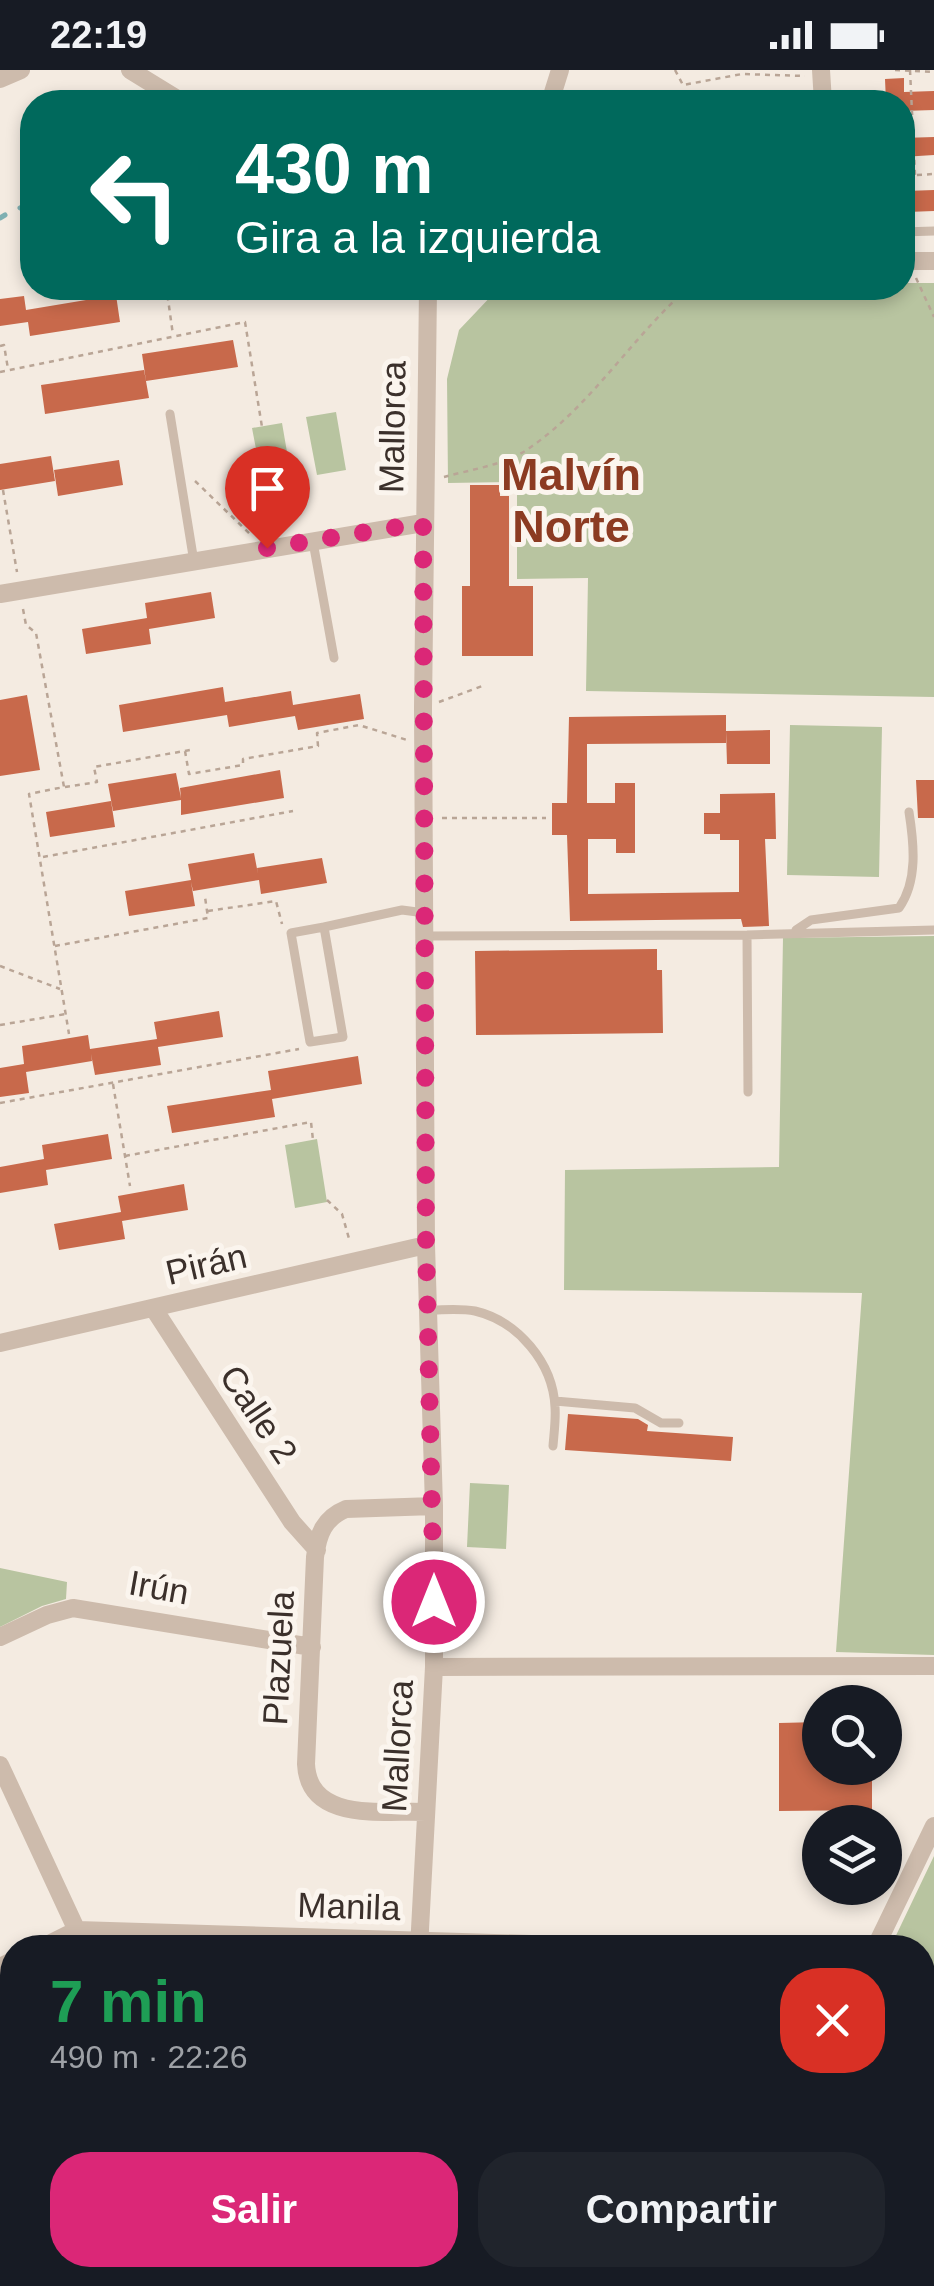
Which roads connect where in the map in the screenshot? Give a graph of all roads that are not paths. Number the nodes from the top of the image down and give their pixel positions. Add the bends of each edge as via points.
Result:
1 (21, 70) edge
2 (130, 70) edge
3 (0, 79) edge
4 (162, 90) edge
5 (428, 300) edge
6 (170, 414) dead end
7 (423, 523) junction
8 (313, 540) junction
9 (194, 562) junction
10 (0, 594) edge
11 (334, 658) dead end
12 (909, 812) dead end
13 (424, 914) junction
14 (324, 926) junction
15 (934, 930) edge
16 (794, 932) junction
17 (747, 935) junction
18 (424, 936) junction
19 (748, 1092) dead end
20 (426, 1245) junction
21 (154, 1310) junction
22 (428, 1310) junction
23 (0, 1343) edge
24 (554, 1401) junction
25 (679, 1423) dead end
26 (553, 1446) dead end
27 (434, 1506) junction
28 (316, 1550) junction
29 (0, 1637) edge
30 (312, 1647) junction
31 (934, 1666) edge
32 (434, 1667) junction
33 (0, 1764) edge
34 (426, 1812) junction
35 (934, 1826) edge
36 (79, 1935) edge
37 (419, 1935) edge
38 (881, 1935) edge

1 - 3 street
2 - 4 street
5 - 7 street, Mallorca
6 - 9 lane
7 - 8 street
7 - 13 street, Mallorca
8 - 9 street
8 - 11 lane
9 - 10 street
12 - 16 lane via 911,892 900,908 811,920
13 - 14 lane via 402,910
13 - 18 street, Mallorca
14 - 14 lane via 291,933 310,1042 343,1036
15 - 16 lane
16 - 17 lane
17 - 18 lane
17 - 19 lane
18 - 20 street, Mallorca
20 - 21 street, Pirán
20 - 22 street, Mallorca
21 - 23 street, Pirán
21 - 28 street, Calle 2
22 - 24 lane via 476,1311 515,1331 542,1364
22 - 27 street, Mallorca
24 - 25 lane via 635,1408 662,1423
24 - 26 lane
27 - 28 street, Plazuela via 346,1508 328,1520
27 - 32 street, Mallorca
28 - 30 street, Plazuela
29 - 30 street, Irún via 73,1608
30 - 34 street, Plazuela via 306,1764 312,1789 346,1809
31 - 32 street
32 - 34 street, Mallorca
33 - 36 street
34 - 37 street, Mallorca
35 - 38 street

